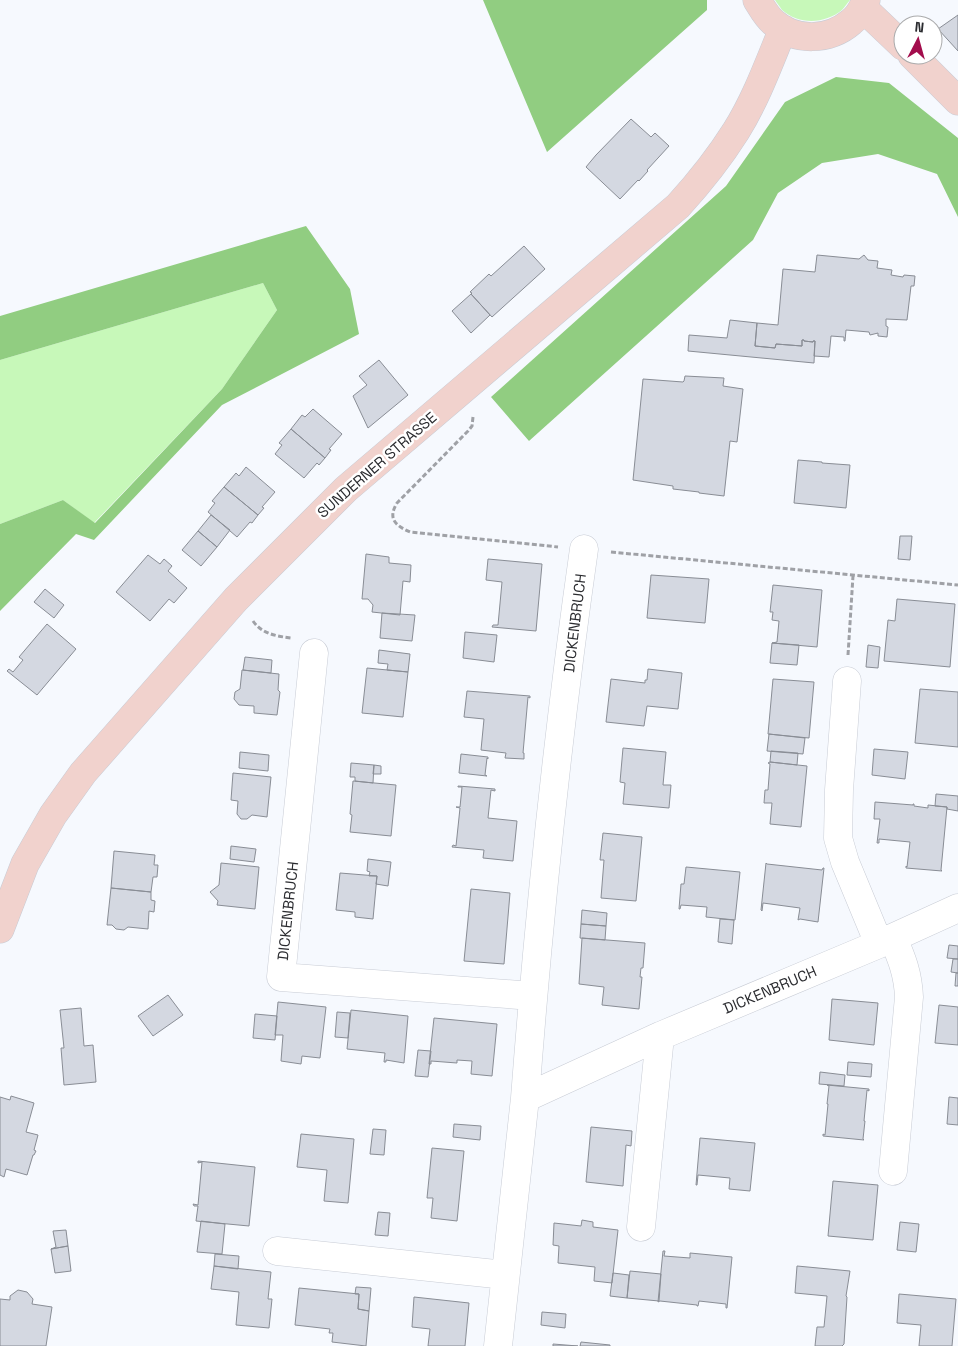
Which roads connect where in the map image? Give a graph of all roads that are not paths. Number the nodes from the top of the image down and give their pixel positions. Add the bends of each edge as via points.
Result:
1 (757, 0) edge
2 (865, 4) edge
3 (783, 30) junction
4 (893, 35) edge
5 (922, 65) edge
6 (958, 101) edge
7 (584, 549) road end
8 (314, 653) road end
9 (847, 681) road end
10 (958, 908) edge
11 (0, 929) edge
12 (886, 941) junction
13 (533, 996) junction
14 (660, 1036) junction
15 (525, 1098) junction
16 (893, 1171) dead end
17 (641, 1227) dead end
18 (276, 1251) dead end
19 (505, 1275) junction
20 (498, 1346) edge

1 - 3 main road via 772,22
2 - 3 main road via 853,21 827,35 812,37
2 - 4 main road
3 - 11 main road, SUNDERNER STRASSE via 737,130 695,188 678,206 346,489 236,599 82,773 25,864
5 - 6 main road
7 - 13 street, DICKENBRUCH
8 - 13 street, DICKENBRUCH via 281,977
9 - 12 street via 838,838 845,862
10 - 12 street, DICKENBRUCH
12 - 14 street, DICKENBRUCH
12 - 16 street via 906,971 909,997
13 - 15 street, DICKENBRUCH
14 - 15 street, DICKENBRUCH
14 - 17 street
15 - 19 street, DICKENBRUCH
18 - 19 street
19 - 20 street, DICKENBRUCH

